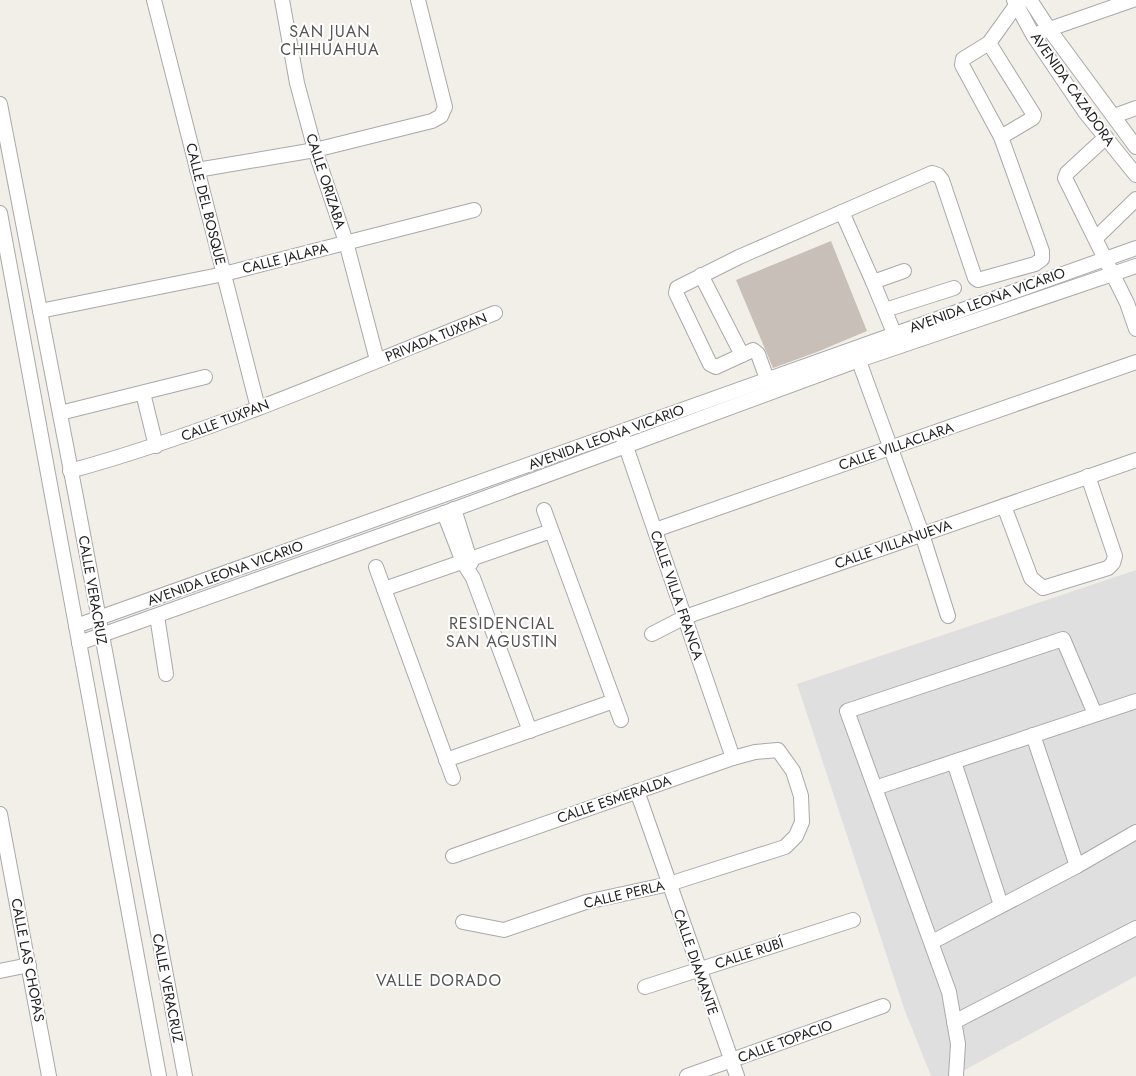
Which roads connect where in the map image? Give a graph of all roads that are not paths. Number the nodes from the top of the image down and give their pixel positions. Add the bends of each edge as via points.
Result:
1 (154, 0) edge
2 (282, 0) edge
3 (418, 0) edge
4 (1133, 0) edge
5 (1021, 1) edge
6 (1049, 29) junction
7 (1033, 34) junction
8 (989, 43) junction
9 (0, 104) edge
10 (1136, 108) edge
11 (1114, 116) junction
12 (1001, 137) junction
13 (1106, 137) junction
14 (1136, 148) edge
15 (315, 150) junction
16 (197, 170) junction
17 (1136, 175) edge
18 (1136, 199) edge
19 (474, 210) dead end
20 (0, 212) edge
21 (842, 212) junction
22 (24, 224) junction
23 (2, 229) edge
24 (1096, 238) junction
25 (346, 242) junction
26 (1136, 248) edge
27 (1106, 258) junction
28 (1136, 266) edge
29 (904, 270) dead end
30 (224, 274) junction
31 (1113, 274) junction
32 (702, 275) junction
33 (874, 282) junction
34 (954, 288) dead end
35 (885, 310) junction
36 (40, 311) junction
37 (495, 314) dead end
38 (1136, 329) edge
39 (894, 333) junction
40 (857, 353) junction
41 (742, 356) junction
42 (377, 360) junction
43 (1136, 362) edge
44 (205, 377) dead end
45 (767, 379) junction
46 (143, 393) junction
47 (258, 408) junction
48 (60, 413) junction
49 (621, 432) junction
50 (156, 446) junction
51 (626, 446) junction
52 (891, 448) junction
53 (1136, 460) edge
54 (70, 470) junction
55 (1088, 476) junction
56 (76, 498) junction
57 (54, 503) junction
58 (1004, 506) junction
59 (544, 510) dead end
60 (449, 511) junction
61 (655, 530) junction
62 (551, 531) junction
63 (922, 534) junction
64 (467, 560) junction
65 (376, 567) dead end
66 (384, 589) junction
67 (157, 616) junction
68 (948, 616) dead end
69 (98, 617) junction
70 (685, 617) junction
71 (76, 626) junction
72 (652, 634) dead end
73 (102, 635) junction
74 (79, 644) junction
75 (166, 674) dead end
76 (614, 701) junction
77 (1136, 701) edge
78 (1095, 714) junction
79 (621, 720) dead end
80 (530, 731) junction
81 (1033, 735) junction
82 (733, 758) junction
83 (446, 760) junction
84 (954, 762) junction
85 (453, 778) dead end
86 (875, 788) junction
87 (637, 792) junction
88 (1, 821) edge
89 (1136, 832) edge
90 (785, 847) joint
91 (453, 856) dead end
92 (1077, 866) junction
93 (669, 884) junction
94 (1001, 905) junction
95 (853, 920) dead end
96 (463, 922) dead end
97 (1136, 928) edge
98 (932, 942) junction
99 (160, 944) junction
100 (135, 946) junction
101 (29, 965) junction
102 (699, 970) junction
103 (0, 971) edge
104 (646, 986) dead end
105 (169, 993) junction
106 (144, 995) junction
107 (883, 1006) dead end
108 (954, 1022) junction
109 (731, 1060) junction
110 (49, 1076) edge
111 (159, 1076) edge
112 (185, 1076) edge
113 (687, 1076) edge
114 (737, 1076) edge
115 (956, 1076) edge

1 - 16 street, CALLE DEL BOSQUE
2 - 15 street, CALLE ORIZABA via 297,83
3 - 15 street via 445,107 441,116
4 - 6 street
5 - 6 street, AVENIDA CAZADORA
5 - 7 street, AVENIDA CAZADORA
5 - 8 street
6 - 7 street
6 - 11 street, AVENIDA CAZADORA
7 - 13 street, AVENIDA CAZADORA via 1085,112
8 - 12 street via 963,59 962,64
8 - 12 street via 1034,115
9 - 22 street, CALLE VERACRUZ
10 - 11 street
11 - 14 street, AVENIDA CAZADORA
12 - 21 street via 1042,250 1042,259 1035,264 984,280 975,278 938,174 932,173
13 - 17 street, AVENIDA CAZADORA
13 - 24 street via 1065,178
15 - 16 street
15 - 25 street, CALLE ORIZABA
16 - 30 street, CALLE DEL BOSQUE
18 - 24 street
19 - 25 street, CALLE JALAPA
20 - 23 street, CALLE VERACRUZ
21 - 32 street
21 - 33 street
22 - 23 street
22 - 36 street, CALLE VERACRUZ
23 - 57 street, CALLE VERACRUZ
24 - 27 street
25 - 30 street, CALLE JALAPA
25 - 42 street, CALLE ORIZABA
26 - 27 street, AVENIDA LEONA VICARIO
27 - 31 street
27 - 39 street, AVENIDA LEONA VICARIO
28 - 31 street, AVENIDA LEONA VICARIO
29 - 33 street
30 - 36 street, CALLE JALAPA
30 - 47 street, CALLE DEL BOSQUE
31 - 38 street
31 - 40 street, AVENIDA LEONA VICARIO
32 - 41 street
32 - 41 street via 677,288 676,294 710,364 716,367
33 - 35 street
34 - 35 street
35 - 39 street
36 - 48 street, CALLE VERACRUZ
37 - 42 street, PRIVADA TUXPAN
39 - 40 street, AVENIDA LEONA VICARIO
40 - 45 street, AVENIDA LEONA VICARIO
40 - 51 street, AVENIDA LEONA VICARIO
40 - 52 street
41 - 45 street via 753,350 756,352
42 - 47 street, CALLE TUXPAN
43 - 52 street, CALLE VILLACLARA
44 - 46 street
45 - 49 street, AVENIDA LEONA VICARIO
46 - 48 street
46 - 50 street
47 - 50 street, CALLE TUXPAN
48 - 54 street, CALLE VERACRUZ
49 - 51 street, CALLE VILLA FRANCA
49 - 69 street, AVENIDA LEONA VICARIO
50 - 54 street, CALLE TUXPAN
51 - 60 street, AVENIDA LEONA VICARIO
51 - 61 street, CALLE VILLA FRANCA
52 - 61 street, CALLE VILLACLARA
52 - 63 street
53 - 55 street, CALLE VILLANUEVA
54 - 56 street, CALLE VERACRUZ
55 - 58 street, CALLE VILLANUEVA
55 - 58 street via 1115,556 1108,568 1043,588 1032,578
56 - 57 street
56 - 69 street, CALLE VERACRUZ
57 - 71 street, CALLE VERACRUZ
58 - 63 street, CALLE VILLANUEVA
59 - 62 street
60 - 64 street
60 - 67 street, AVENIDA LEONA VICARIO
61 - 70 street, CALLE VILLA FRANCA
62 - 64 street
62 - 76 street
63 - 68 street
63 - 70 street, CALLE VILLANUEVA
64 - 66 street
64 - 80 street
65 - 66 street
66 - 83 street
67 - 73 street, AVENIDA LEONA VICARIO
67 - 75 street
69 - 71 street, AVENIDA LEONA VICARIO
69 - 73 street, CALLE VERACRUZ
70 - 72 street, CALLE VILLANUEVA
70 - 82 street, CALLE VILLA FRANCA
71 - 74 street, CALLE VERACRUZ
73 - 74 street, AVENIDA LEONA VICARIO
73 - 99 street, CALLE VERACRUZ
74 - 100 street, CALLE VERACRUZ
76 - 79 street
76 - 80 street
77 - 78 street
78 - 81 street
78 - 86 street via 1063,639 847,711
80 - 83 street
81 - 84 street
81 - 92 street
82 - 87 street, CALLE ESMERALDA
82 - 90 street, CALLE ESMERALDA via 778,750 793,771 801,796 802,822 796,836
83 - 85 street
84 - 86 street
84 - 94 street
86 - 98 street
87 - 91 street, CALLE ESMERALDA
87 - 93 street, CALLE DIAMANTE
88 - 101 street, CALLE LAS CHOPAS
89 - 92 street
90 - 93 street, CALLE PERLA
92 - 94 street
93 - 96 street, CALLE PERLA via 586,902 504,930
93 - 102 street, CALLE DIAMANTE
94 - 98 street
95 - 102 street, CALLE RUBÍ
97 - 108 street
98 - 108 street via 949,992
99 - 100 street via 147,942
99 - 105 street, CALLE VERACRUZ
100 - 106 street, CALLE VERACRUZ
101 - 103 street
101 - 110 street, CALLE LAS CHOPAS
102 - 104 street, CALLE RUBÍ
102 - 109 street, CALLE DIAMANTE
105 - 106 street via 156,997
105 - 112 street, CALLE VERACRUZ
106 - 111 street, CALLE VERACRUZ
107 - 109 street, CALLE TOPACIO
108 - 115 street via 958,1044
109 - 113 street, CALLE TOPACIO
109 - 114 street, CALLE DIAMANTE

